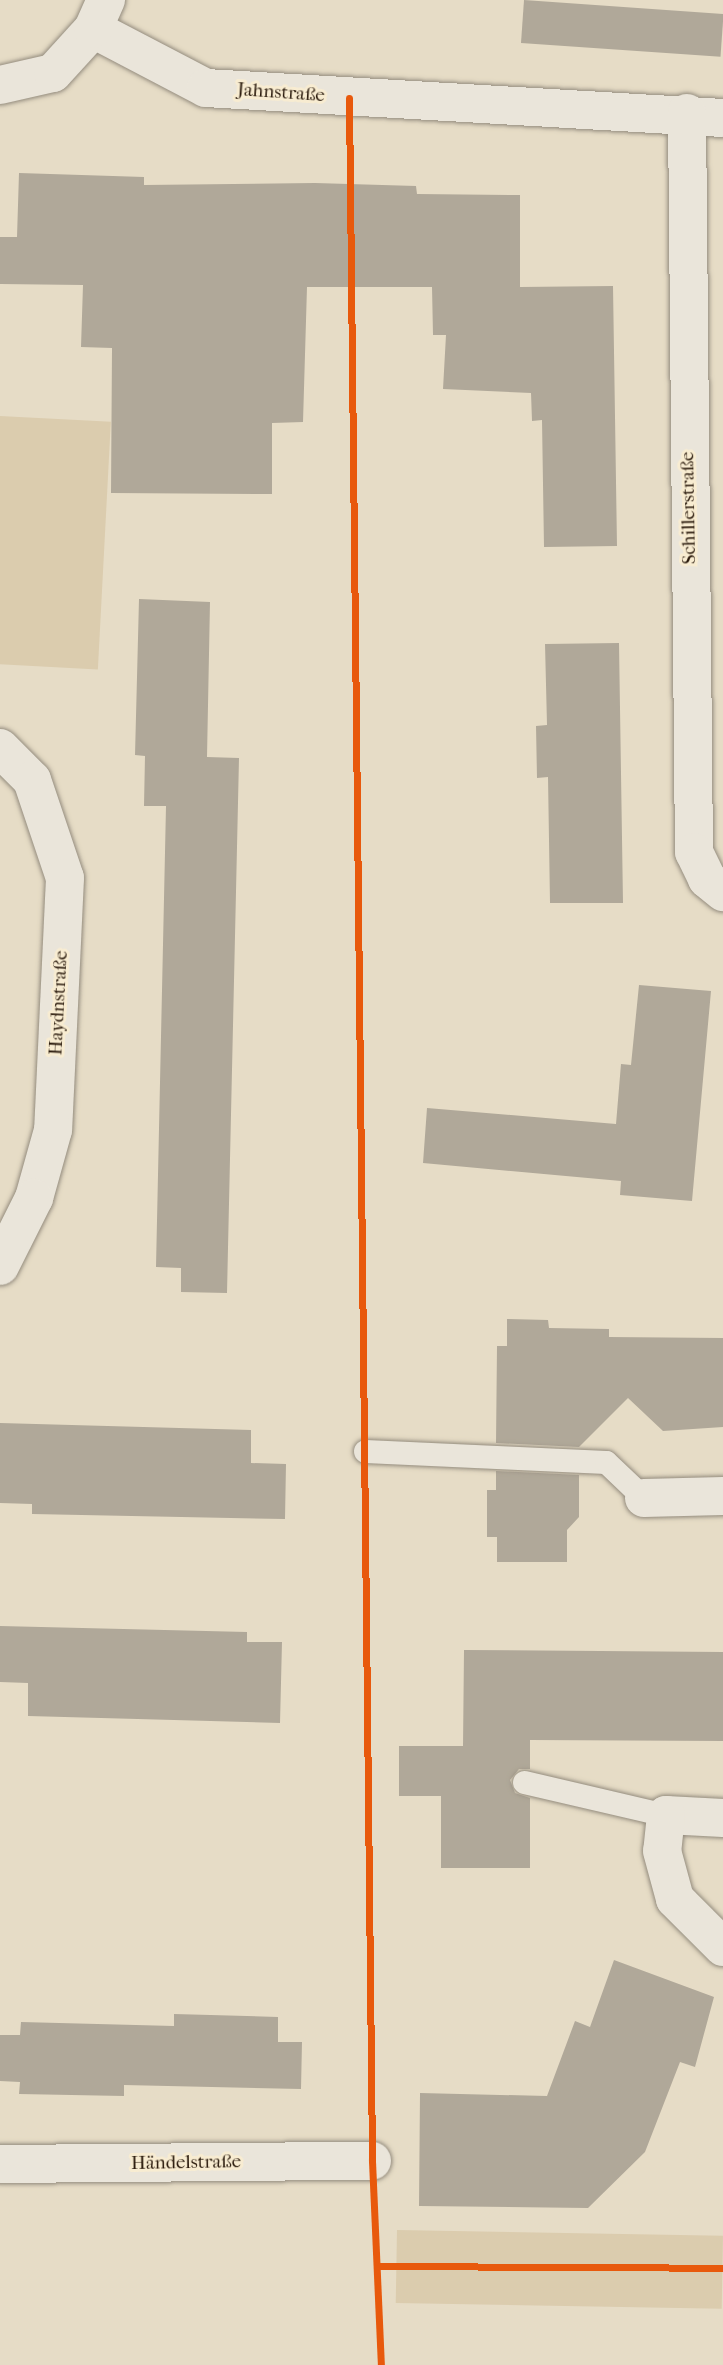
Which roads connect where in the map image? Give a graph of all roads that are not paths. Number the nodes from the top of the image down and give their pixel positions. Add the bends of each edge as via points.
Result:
1 (99, 14) edge
2 (0, 85) edge
3 (705, 115) edge
4 (0, 748) edge
5 (723, 892) edge
6 (0, 1266) edge
7 (365, 1451) dead end
8 (723, 1496) edge
9 (644, 1498) joint
10 (524, 1782) dead end
11 (666, 1815) junction
12 (723, 1818) edge
13 (723, 1947) edge
14 (372, 2161) dead end
15 (0, 2164) edge

1 - 2 street, Jahnstraße via 52,73
1 - 3 street, Jahnstraße via 166,72 206,88
3 - 5 street, Schillerstraße via 694,852 707,879
4 - 6 street, Haydnstraße via 32,780 65,878 53,1130 34,1198
7 - 9 lane via 606,1462
8 - 9 street
10 - 11 lane
11 - 12 street
11 - 13 street via 662,1851 675,1899
14 - 15 street, Händelstraße

